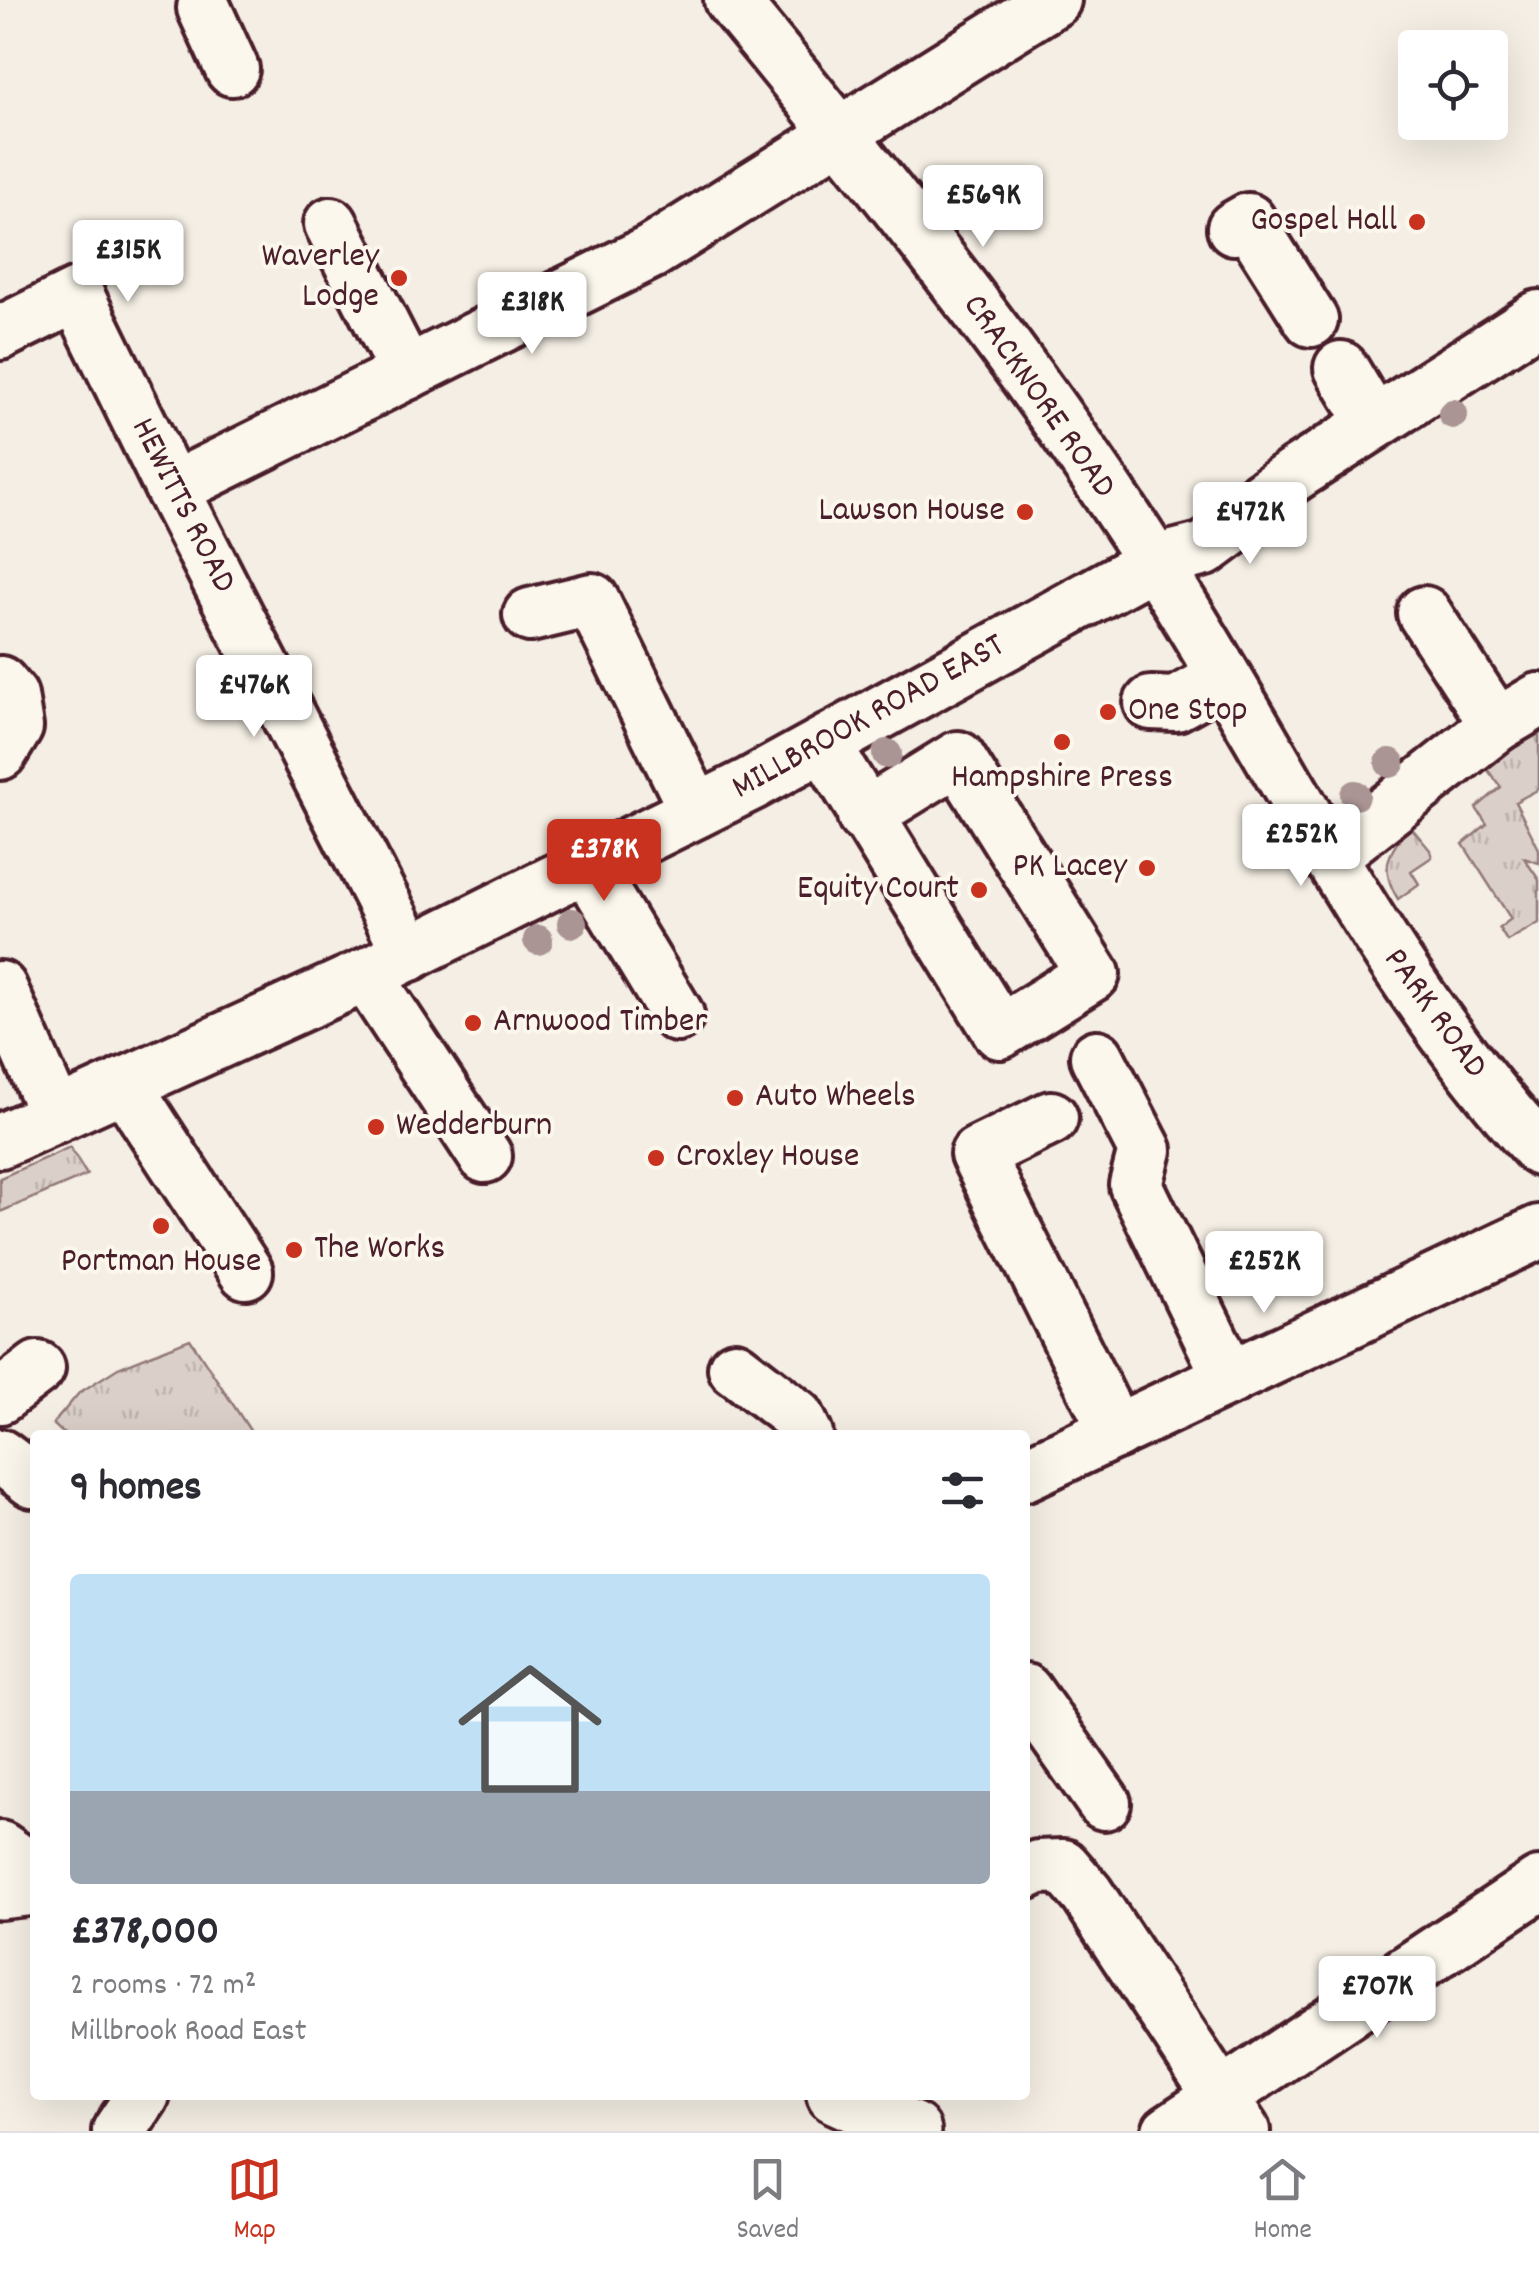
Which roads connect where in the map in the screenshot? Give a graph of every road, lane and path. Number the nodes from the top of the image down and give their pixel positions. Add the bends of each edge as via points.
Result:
1 (732, 0) edge
2 (1054, 0) edge
3 (204, 8) dead end
4 (232, 69) dead end
5 (842, 134) junction
6 (331, 224) dead end
7 (1234, 228) dead end
8 (1539, 317) edge
9 (1311, 320) dead end
10 (0, 333) edge
11 (1341, 368) dead end
12 (406, 373) junction
13 (1374, 424) junction
14 (172, 488) junction
15 (1154, 562) junction
16 (1424, 613) dead end
17 (530, 615) dead end
18 (1223, 678) junction
19 (0, 683) edge
20 (1151, 703) dead end
21 (1518, 712) edge
22 (824, 745) junction
23 (0, 753) edge
24 (696, 812) junction
25 (864, 816) junction
26 (1329, 857) junction
27 (587, 866) junction
28 (388, 964) junction
29 (0, 988) edge
30 (677, 1016) dead end
31 (1097, 1057) dead end
32 (124, 1084) junction
33 (56, 1115) junction
34 (1051, 1118) dead end
35 (0, 1140) edge
36 (1539, 1150) edge
37 (485, 1156) dead end
38 (1539, 1232) edge
39 (246, 1272) dead end
40 (735, 1368) dead end
41 (1230, 1378) junction
42 (804, 1430) edge
43 (1116, 1432) junction
44 (1030, 1472) edge
45 (1030, 1698) edge
46 (1104, 1804) dead end
47 (0, 1848) edge
48 (30, 1869) edge
49 (1030, 1871) edge
50 (1539, 1884) edge
51 (30, 1887) edge
52 (0, 1890) edge
53 (140, 2100) edge
54 (849, 2100) edge
55 (1232, 2114) edge
56 (118, 2131) edge
57 (913, 2131) edge
58 (1169, 2131) edge

1 - 5 street, CRACKNORE ROAD
2 - 5 street
3 - 4 street
5 - 12 street via 651,252
5 - 15 street, CRACKNORE ROAD via 998,336
6 - 12 street
7 - 9 street via 1248,220
8 - 13 street, MILLBROOK ROAD EAST
10 - 14 street, HEWITTS ROAD via 77,294
11 - 13 street
12 - 14 street
13 - 15 street, MILLBROOK ROAD EAST via 1240,513 1232,530 1204,549
14 - 28 street, HEWITTS ROAD
15 - 18 street, PARK ROAD
15 - 22 street, MILLBROOK ROAD EAST via 973,680
16 - 21 street
17 - 24 street via 592,600
18 - 20 street via 1176,704
18 - 26 street, PARK ROAD
19 - 23 street via 11,696 16,727
21 - 26 street
22 - 24 street, MILLBROOK ROAD EAST
22 - 25 street
24 - 27 street, MILLBROOK ROAD EAST
25 - 25 street via 1000,1032 1093,974 958,758
26 - 36 street, PARK ROAD via 1412,989
27 - 28 street, MILLBROOK ROAD EAST
27 - 30 street
28 - 32 street, MILLBROOK ROAD EAST
28 - 37 street, HEWITTS ROAD
29 - 33 street
31 - 41 street via 1145,1150 1136,1185
32 - 33 street, MILLBROOK ROAD EAST
32 - 39 street
33 - 35 street, MILLBROOK ROAD EAST
34 - 43 street via 978,1154
38 - 41 street
40 - 42 street via 797,1416
41 - 43 street
43 - 44 street
45 - 46 street
47 - 48 street
49 - 55 street via 1064,1866
50 - 55 street
51 - 52 main road
53 - 56 street
54 - 57 main road
55 - 58 street

